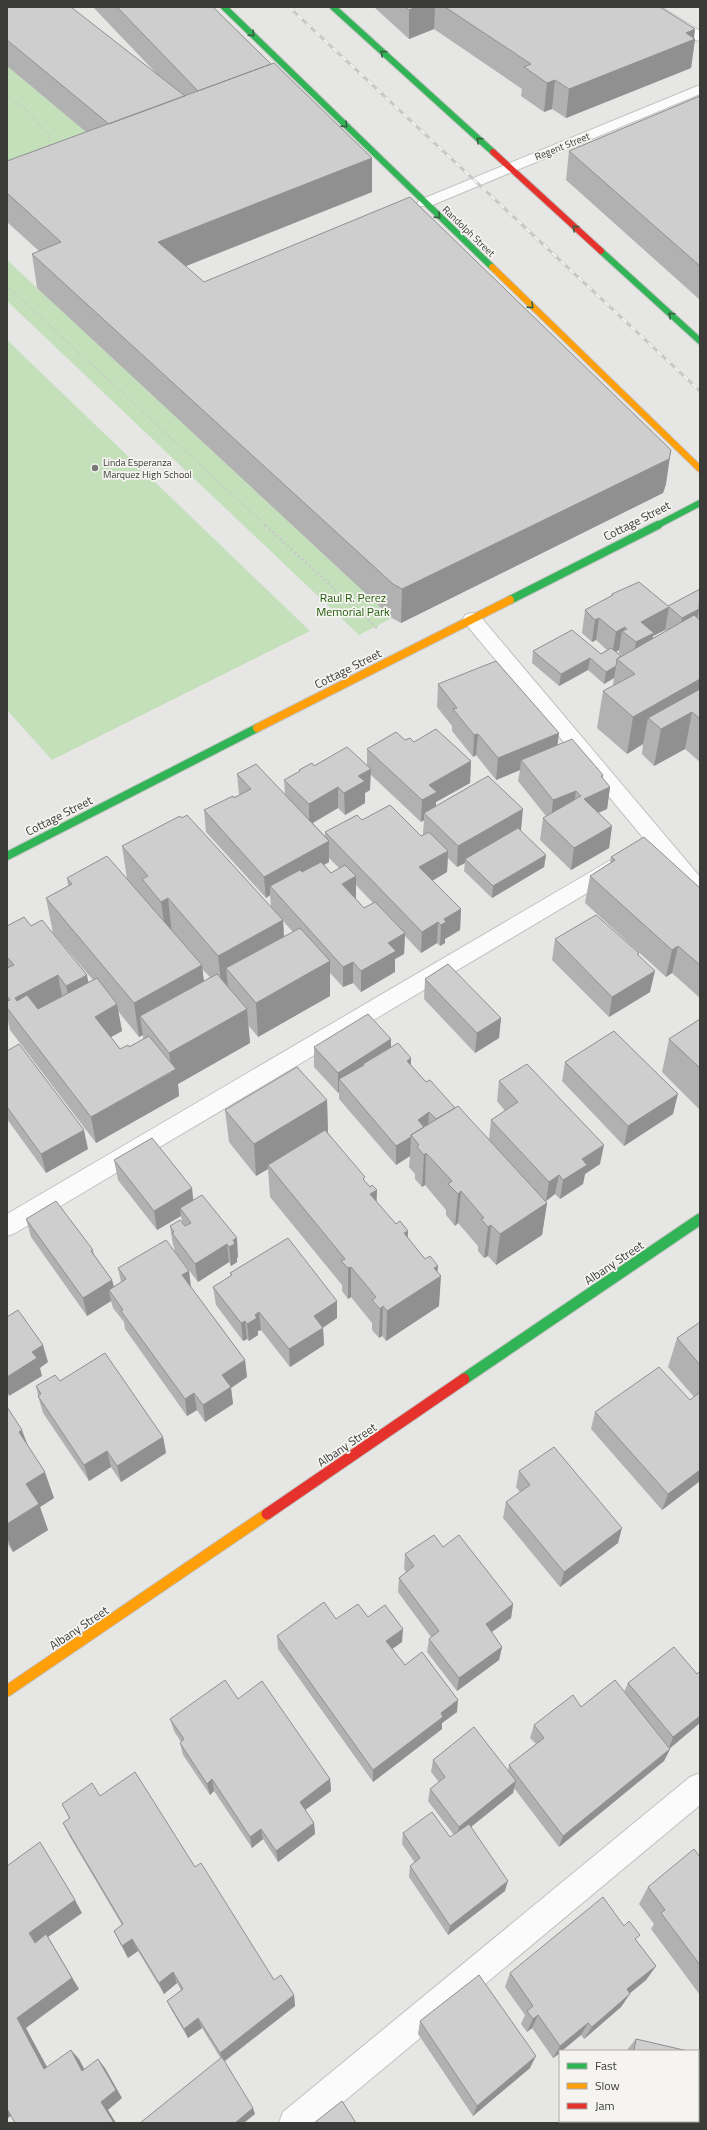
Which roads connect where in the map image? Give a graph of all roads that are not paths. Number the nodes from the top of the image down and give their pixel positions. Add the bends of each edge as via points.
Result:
1 (224, 7) edge
2 (333, 7) edge
3 (652, 7) edge
4 (700, 37) edge
5 (700, 89) edge
6 (509, 168) junction
7 (425, 203) junction
8 (700, 341) edge
9 (700, 469) edge
10 (700, 503) edge
11 (472, 619) junction
12 (659, 841) junction
13 (7, 856) edge
14 (700, 891) edge
15 (700, 1219) edge
16 (7, 1226) edge
17 (7, 1691) edge
18 (700, 1787) edge
19 (294, 2123) edge

1 -> 7 street, Randolph Street
6 -> 2 street
3 - 4 street
5 - 6 street, Regent Street
6 - 7 street, Regent Street
8 -> 6 street
7 -> 9 street, Randolph Street
10 - 11 street, Cottage Street
11 - 12 street
11 - 13 street, Cottage Street
12 - 14 street
12 - 16 street
15 - 17 street, Albany Street
18 - 19 street

